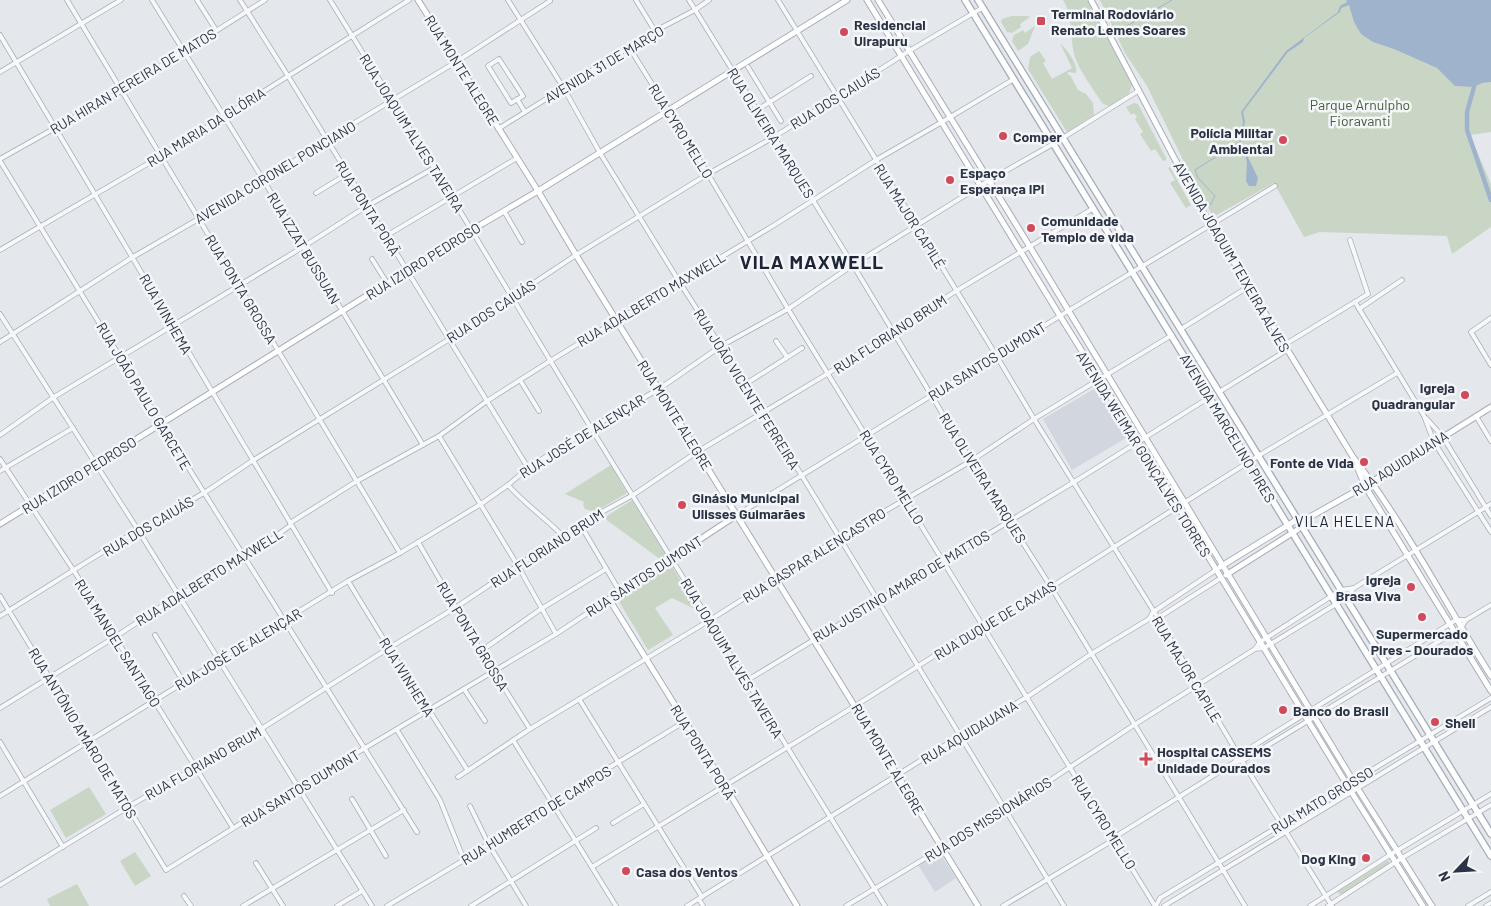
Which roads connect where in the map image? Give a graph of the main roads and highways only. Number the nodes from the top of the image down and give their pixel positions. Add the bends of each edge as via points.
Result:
1 (418, 0) edge
2 (847, 0) edge
3 (868, 0) edge
4 (878, 0) edge
5 (966, 0) edge
6 (978, 0) edge
7 (1091, 0) edge
8 (1023, 74) junction
9 (1014, 78) junction
10 (538, 191) junction
11 (1181, 330) junction
12 (1172, 335) junction
13 (1219, 392) junction
14 (1210, 397) junction
15 (1491, 407) edge
16 (1354, 458) junction
17 (1372, 481) junction
18 (1365, 486) junction
19 (737, 514) junction
20 (1308, 518) junction
21 (1298, 519) junction
22 (0, 524) edge
23 (1288, 525) junction
24 (1302, 526) junction
25 (1292, 533) junction
26 (1256, 546) junction
27 (1260, 553) junction
28 (1223, 566) junction
29 (1216, 570) junction
30 (1228, 574) junction
31 (1221, 578) junction
32 (609, 599) joint
33 (1491, 676) edge
34 (1491, 691) edge
35 (1491, 834) edge
36 (1491, 856) edge
37 (796, 906) edge
38 (978, 906) edge
39 (1423, 906) edge
40 (1432, 906) edge

1 - 10 main road, RUA MONTE ALEGRE
2 - 10 main road, RUA IZIDRO PEDROSO
3 - 29 main road, AVENIDA WEIMAR GONÇALVES TORRES
4 - 28 main road, AVENIDA WEIMAR GONÇALVES TORRES
5 - 9 main road, AVENIDA MARCELINO PIRES
6 - 8 main road, AVENIDA MARCELINO PIRES
7 - 16 main road, AVENIDA JOAQUIM TEIXEIRA ALVES via 1211,226
8 - 9 main road
8 - 11 main road, AVENIDA MARCELINO PIRES
9 - 12 main road, AVENIDA MARCELINO PIRES
10 - 19 main road, RUA MONTE ALEGRE
10 - 22 main road, RUA IZIDRO PEDROSO
11 - 12 main road
11 - 13 main road, AVENIDA MARCELINO PIRES
12 - 14 main road, AVENIDA MARCELINO PIRES
13 - 14 main road
13 - 21 main road, AVENIDA MARCELINO PIRES
14 - 23 main road, AVENIDA MARCELINO PIRES
15 - 17 main road, RUA AQUIDAUANA
16 - 17 main road, AVENIDA JOAQUIM TEIXEIRA ALVES
16 - 18 main road, AVENIDA JOAQUIM TEIXEIRA ALVES
17 - 18 main road, RUA AQUIDAUANA
17 - 33 main road, AVENIDA JOAQUIM TEIXEIRA ALVES
18 - 20 main road, RUA AQUIDAUANA
18 - 34 main road, AVENIDA JOAQUIM TEIXEIRA ALVES
19 - 32 main road, RUA SANTOS DUMONT
19 - 38 main road, RUA MONTE ALEGRE
20 - 21 main road, RUA AQUIDAUANA
20 - 24 main road, RUA AQUIDAUANA
21 - 23 main road, RUA AQUIDAUANA
21 - 24 main road, AVENIDA MARCELINO PIRES
23 - 25 main road, AVENIDA MARCELINO PIRES
23 - 26 main road, RUA AQUIDAUANA
24 - 25 main road, RUA AQUIDAUANA
24 - 35 main road, AVENIDA MARCELINO PIRES
25 - 27 main road, RUA AQUIDAUANA
25 - 36 main road, AVENIDA MARCELINO PIRES
26 - 27 main road
26 - 28 main road, RUA AQUIDAUANA
27 - 30 main road, RUA AQUIDAUANA
28 - 29 main road, RUA AQUIDAUANA
28 - 30 main road, AVENIDA WEIMAR GONÇALVES TORRES
29 - 31 main road, AVENIDA WEIMAR GONÇALVES TORRES
30 - 31 main road, RUA AQUIDAUANA
30 - 40 main road, AVENIDA WEIMAR GONÇALVES TORRES
31 - 39 main road, AVENIDA WEIMAR GONÇALVES TORRES
32 - 37 main road, RUA PONTA PORÃ

